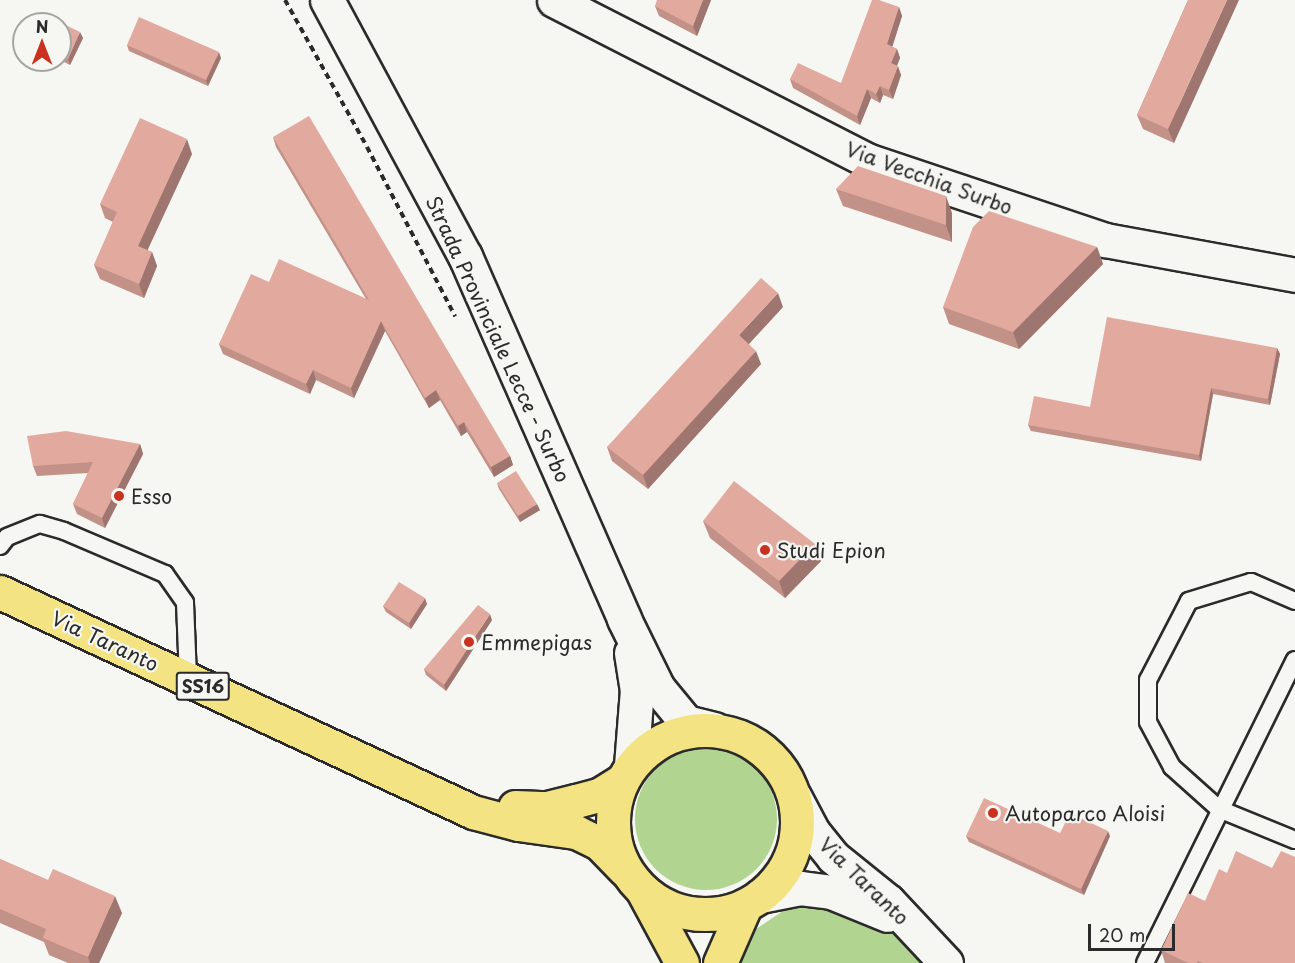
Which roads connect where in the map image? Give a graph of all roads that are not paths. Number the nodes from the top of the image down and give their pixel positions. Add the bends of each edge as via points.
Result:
1 (327, 0) edge
2 (554, 0) edge
3 (1295, 275) edge
4 (0, 546) edge
5 (0, 592) edge
6 (1295, 601) edge
7 (624, 620) junction
8 (1295, 660) edge
9 (188, 679) junction
10 (714, 729) junction
11 (626, 773) junction
12 (406, 780) junction
13 (794, 796) junction
14 (1219, 809) junction
15 (1295, 840) edge
16 (634, 881) junction
17 (752, 901) junction
18 (918, 933) junction
19 (682, 963) edge
20 (720, 963) edge
21 (946, 963) edge
22 (1145, 963) edge

1 - 7 street, Strada Provinciale Lecce - Surbo via 465,256
2 - 3 street, Via Vecchia Surbo via 869,161 1105,240
4 - 9 lane via 7,537 40,524 165,574 185,603
5 - 9 main road, Via Taranto / SS16
6 - 14 lane via 1251,582 1189,601 1148,680 1148,722 1172,767
7 - 10 street, Strada Provinciale Lecce - Surbo via 670,706 686,722
7 - 11 street, Strada Provinciale Lecce - Surbo via 637,689
8 - 14 lane
9 - 12 main road, Via Taranto / SS16
10 - 11 main road, Via Taranto via 675,734 645,751
10 - 13 main road, Via Taranto via 739,735 760,747 784,773
11 - 12 main road, Via Taranto via 599,795 547,808 474,801
11 - 16 main road via 613,807 613,836
12 - 16 main road, Via Taranto via 473,812 518,824 576,832 599,843
13 - 17 main road, Via Taranto via 798,823 790,860 773,885
13 - 18 street, Via Taranto via 813,832 833,857 888,901
14 - 15 lane
14 - 22 lane
16 - 17 main road, Via Taranto via 670,908 695,914 712,914
16 - 19 main road
17 - 18 street, Via Taranto via 800,888 831,892 885,913
17 - 20 main road
18 - 21 street, Via Taranto

